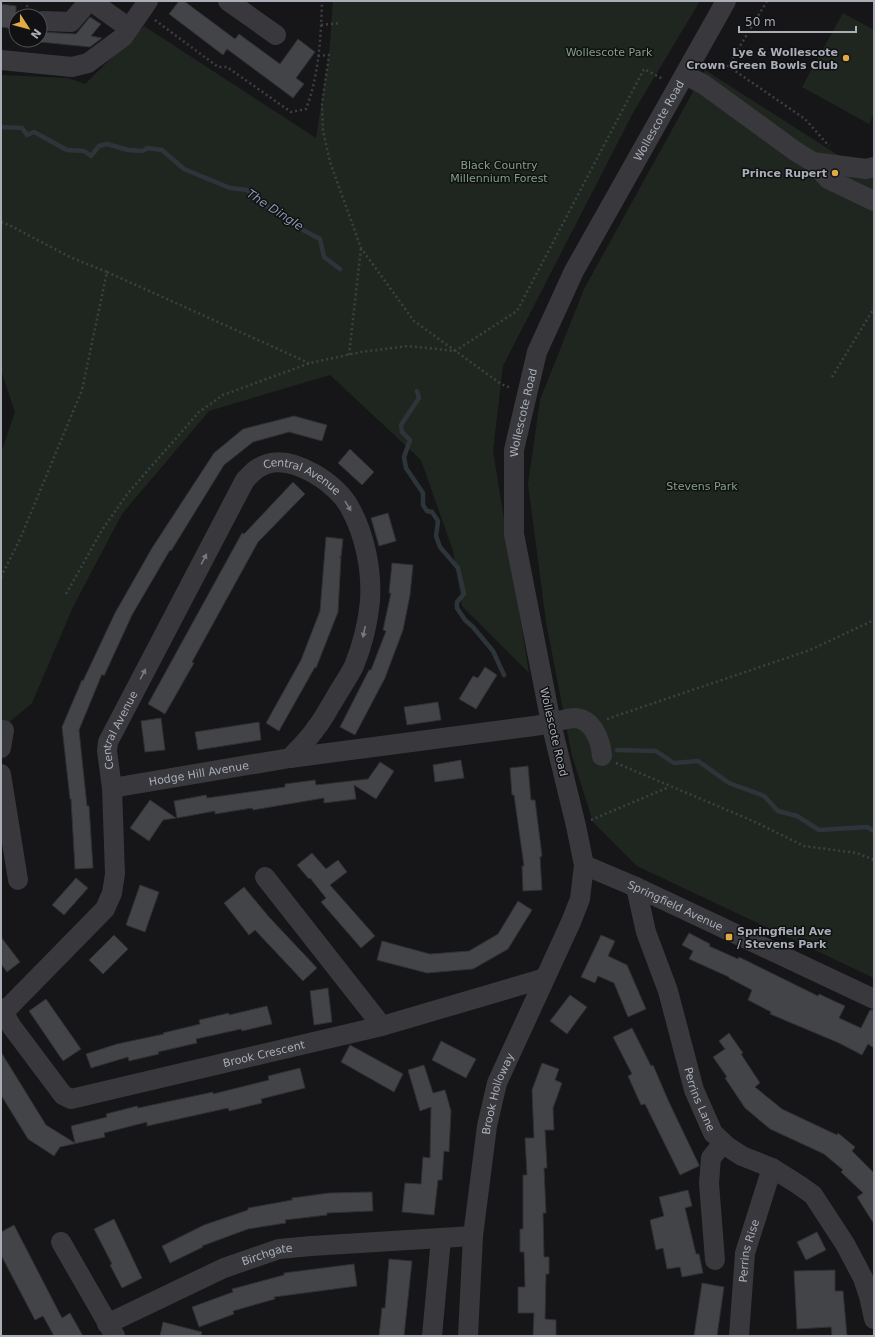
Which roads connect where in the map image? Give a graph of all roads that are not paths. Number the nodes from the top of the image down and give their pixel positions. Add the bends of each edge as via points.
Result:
1 (90, 1) edge
2 (228, 1) edge
3 (726, 1) edge
4 (145, 6) edge
5 (48, 18) edge
6 (129, 28) junction
7 (276, 35) dead end
8 (1, 60) edge
9 (685, 75) junction
10 (813, 162) junction
11 (874, 167) edge
12 (874, 201) edge
13 (551, 723) junction
14 (290, 758) junction
15 (607, 759) road end
16 (1, 774) edge
17 (112, 788) junction
18 (584, 866) junction
19 (265, 877) dead end
20 (18, 880) dead end
21 (636, 887) junction
22 (545, 978) junction
23 (874, 999) edge
24 (5, 1020) edge
25 (382, 1026) junction
26 (723, 1143) junction
27 (772, 1168) junction
28 (473, 1236) junction
29 (441, 1239) junction
30 (61, 1242) dead end
31 (715, 1260) dead end
32 (874, 1319) edge
33 (111, 1330) edge
34 (432, 1336) edge
35 (468, 1336) edge
36 (739, 1336) edge

1 - 5 street via 71,22
1 - 6 street
2 - 7 street
3 - 9 street, Wollescote Road
4 - 6 street
6 - 8 street via 123,37 88,63 72,66
9 - 10 street via 703,84
9 - 13 street, Wollescote Road via 574,271 537,352 514,450 514,534
10 - 11 street via 866,169
10 - 12 street via 828,179
13 - 14 street, Hodge Hill Avenue
13 - 15 street, Hodge Hill Avenue via 574,718 583,720 596,734
13 - 18 street, Wollescote Road
14 - 17 street, Hodge Hill Avenue
17 -> 14 street, Central Avenue via 108,742 245,480 257,468 268,463 281,462 306,469 326,481 342,496 350,507 361,534 370,570 370,601 364,634 353,667 317,728
16 - 20 street
17 - 24 street via 115,874 112,893 105,909
18 - 21 street, Springfield Avenue
18 - 22 street, Brook Holloway via 580,899 562,945
19 - 25 street via 284,887
21 - 23 street, Springfield Avenue
21 - 26 street, Perrins Lane via 646,932 668,991 694,1090 713,1133
22 - 25 street, Brook Crescent
22 - 28 street, Brook Holloway via 497,1083 487,1126
24 - 25 street, Brook Crescent via 63,1095 71,1099
26 - 27 street, Perrins Lane via 742,1156
26 - 31 street via 711,1158 709,1183
27 - 32 street, Perrins Lane via 813,1195 845,1244 863,1278
27 - 36 street, Perrins Rise via 745,1253
28 - 29 street, Birchgate
28 - 35 street, Brook Holloway
29 - 33 street, Birchgate via 279,1249 224,1268
29 - 34 street
30 - 33 street, Birchgate

